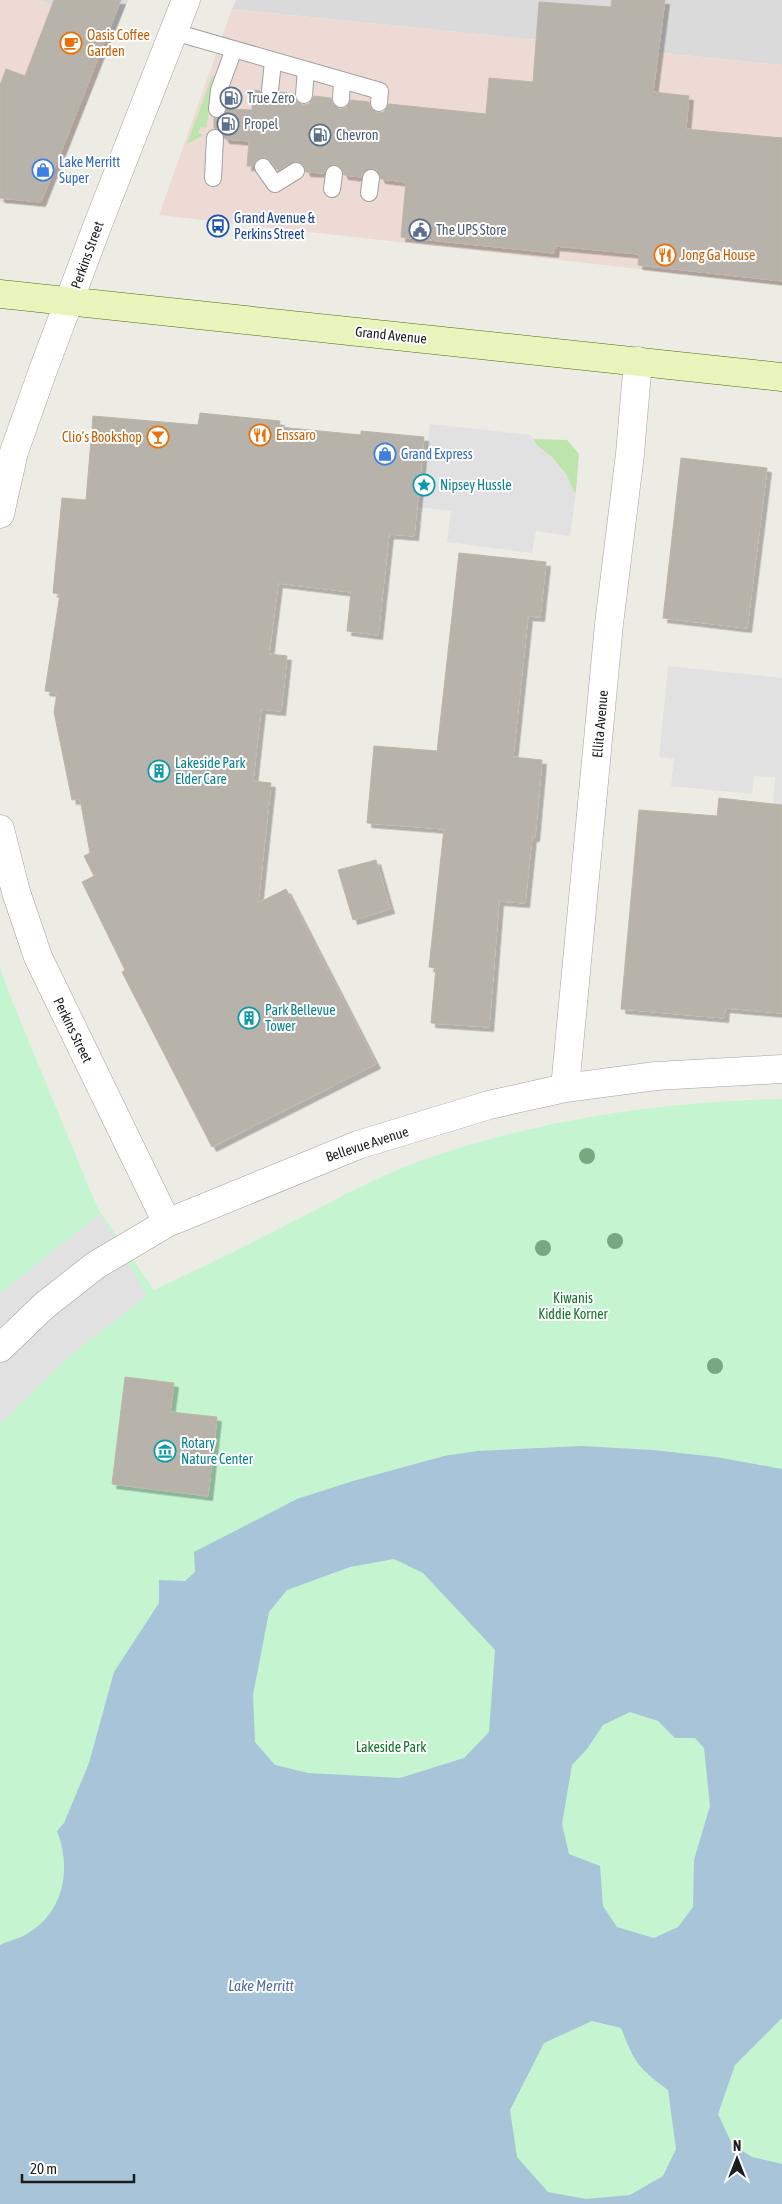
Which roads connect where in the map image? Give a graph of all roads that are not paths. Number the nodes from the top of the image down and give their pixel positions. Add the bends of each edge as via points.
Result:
1 (186, 0) edge
2 (174, 32) junction
3 (234, 49) junction
4 (273, 61) junction
5 (306, 70) junction
6 (342, 80) junction
7 (270, 91) dead end
8 (304, 95) dead end
9 (341, 99) dead end
10 (379, 103) dead end
11 (218, 109) dead end
12 (216, 138) dead end
13 (264, 168) dead end
14 (296, 171) dead end
15 (212, 178) dead end
16 (0, 294) edge
17 (70, 302) junction
18 (638, 361) junction
19 (782, 377) edge
20 (0, 514) edge
21 (0, 829) edge
22 (782, 1069) edge
23 (565, 1088) junction
24 (166, 1223) junction
25 (0, 1348) edge

1 - 2 street, Perkins Street
2 - 3 lane
2 - 17 street, Perkins Street
3 - 4 lane
3 - 11 lane via 219,90
4 - 5 lane
4 - 7 lane
5 - 6 lane
5 - 8 lane
6 - 9 lane
6 - 10 lane via 380,91
12 - 15 lane
13 - 14 lane via 275,184
16 - 17 main road, Grand Avenue
17 - 18 main road, Grand Avenue
17 - 20 street, Perkins Street via 14,452
18 - 19 main road, Grand Avenue
18 - 23 street, Ellita Avenue via 607,644
21 - 24 street, Perkins Street via 16,892 38,957
22 - 23 street, Bellevue Avenue via 656,1076
23 - 24 street, Bellevue Avenue via 489,1105 358,1145
24 - 25 street, Bellevue Avenue via 96,1265 45,1305

